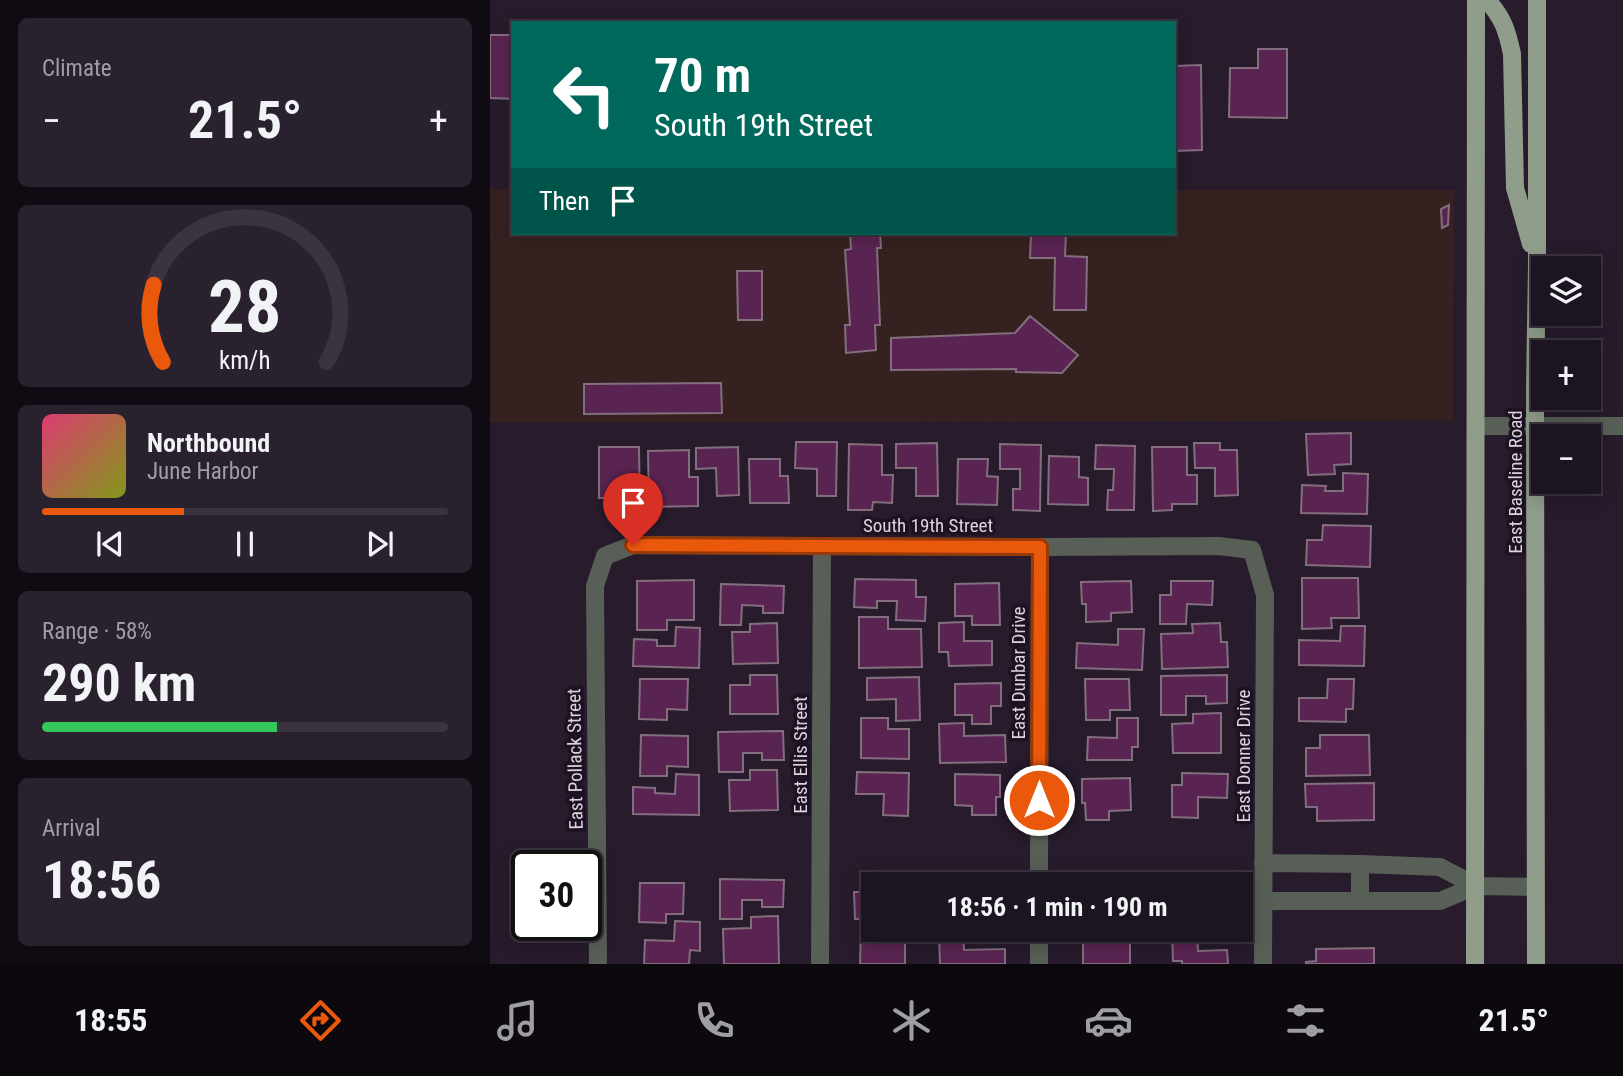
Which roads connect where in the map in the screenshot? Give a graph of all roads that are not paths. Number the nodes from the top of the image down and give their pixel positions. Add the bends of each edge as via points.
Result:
1 (1476, 0) edge
2 (1487, 0) edge
3 (1537, 0) edge
4 (1535, 256) edge
5 (1537, 256) edge
6 (1537, 326) edge
7 (1536, 424) edge
8 (1476, 426) junction
9 (1531, 426) edge
10 (1601, 426) edge
11 (1623, 426) edge
12 (1536, 494) edge
13 (822, 546) junction
14 (1040, 547) junction
15 (1252, 550) joint
16 (605, 556) joint
17 (1263, 863) junction
18 (1360, 864) junction
19 (1039, 872) edge
20 (1476, 886) junction
21 (1536, 887) junction
22 (1263, 901) junction
23 (1360, 901) junction
24 (1039, 942) edge
25 (598, 964) edge
26 (820, 964) edge
27 (1039, 964) edge
28 (1263, 964) edge
29 (1475, 964) edge
30 (1536, 964) edge

1 - 8 main road, East Baseline Road
2 - 4 main road via 1498,12 1509,41 1515,188
3 - 5 main road, East Baseline Road
6 - 7 main road, East Baseline Road
8 - 9 street
8 - 20 main road, East Baseline Road
10 - 11 street
12 - 21 main road, East Baseline Road
13 - 14 street, South 19th Street
13 - 16 street, South 19th Street via 633,545
13 - 26 street, East Ellis Street
14 - 15 street, South 19th Street via 1219,545
14 - 19 street, East Dunbar Drive
15 - 17 street, East Donner Drive via 1265,594
16 - 25 street, East Pollack Street via 595,586
17 - 18 street
17 - 22 street, East Donner Drive
18 - 20 street via 1440,867
18 - 23 street
20 - 21 street
20 - 23 street via 1440,901
20 - 29 main road, East Baseline Road
21 - 30 main road, East Baseline Road
22 - 23 street
22 - 28 street, East Donner Drive
24 - 27 street

